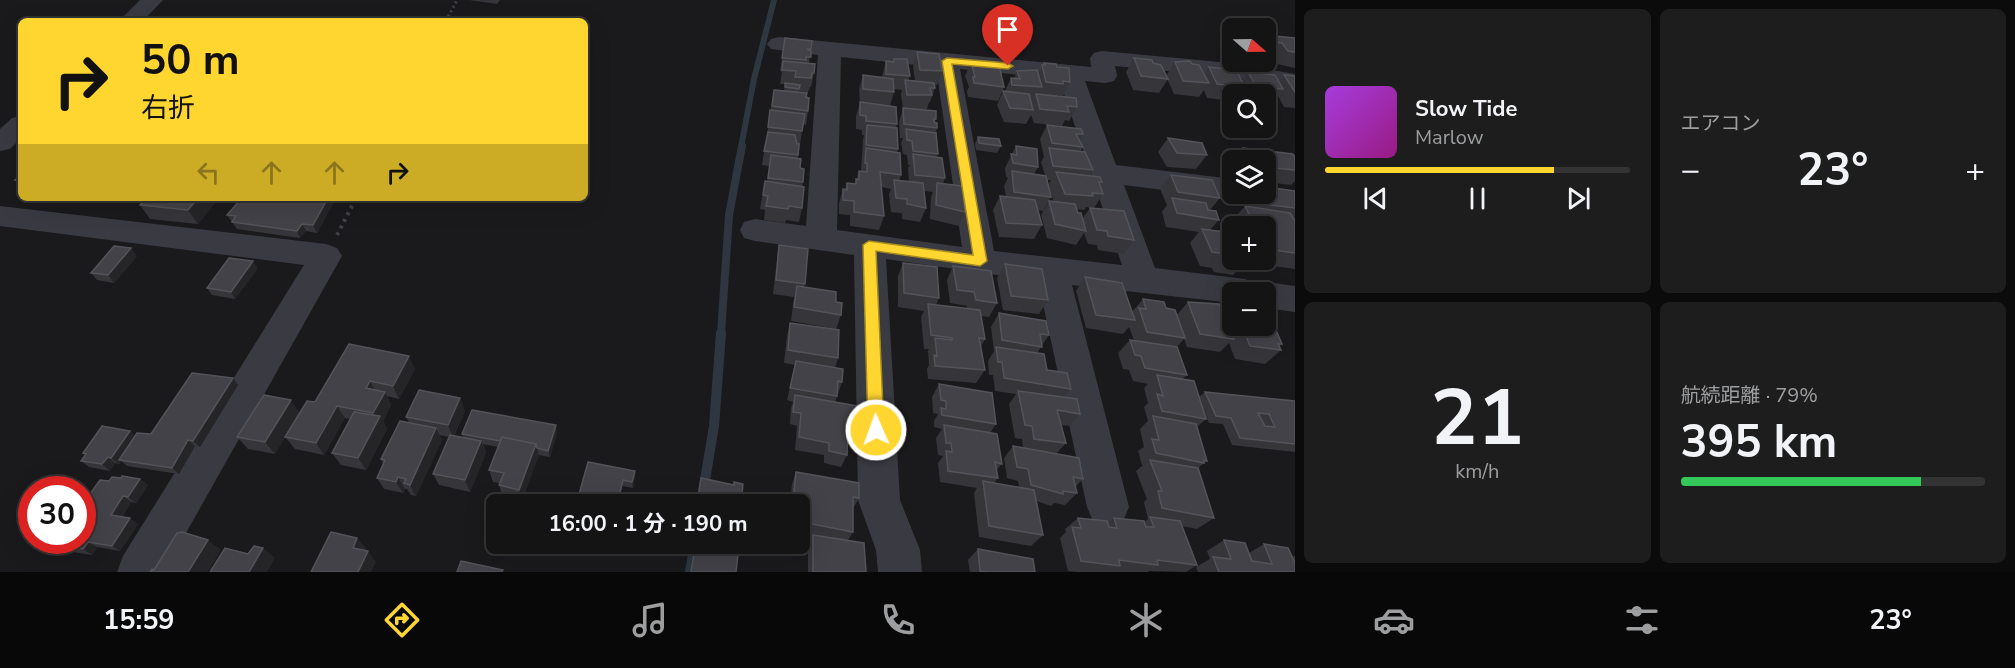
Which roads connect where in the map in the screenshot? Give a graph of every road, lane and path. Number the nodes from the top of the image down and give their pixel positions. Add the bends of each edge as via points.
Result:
1 (152, 0) edge
2 (457, 0) edge
3 (133, 18) edge
4 (448, 18) edge
5 (779, 44) dead end
6 (830, 49) junction
7 (947, 61) junction
8 (1069, 72) junction
9 (1295, 81) edge
10 (18, 127) edge
11 (0, 143) edge
12 (1104, 173) junction
13 (1222, 188) edge
14 (354, 201) edge
15 (0, 216) edge
16 (755, 230) dead end
17 (821, 239) junction
18 (869, 245) junction
19 (326, 256) junction
20 (980, 261) junction
21 (1052, 271) junction
22 (1143, 279) junction
23 (1222, 289) edge
24 (1276, 296) edge
25 (1295, 299) edge
26 (1108, 507) dead end
27 (139, 572) edge
28 (900, 572) edge

1 - 3 street
2 - 4 path
5 - 6 street
6 - 7 street
6 - 17 street
7 - 8 street
7 - 20 street
8 - 9 street via 1105,76 1102,58 1230,70
8 - 12 street
10 - 11 street
12 - 13 street
12 - 22 street
14 - 19 path
15 - 19 street
16 - 17 street
17 - 18 street
18 - 20 street
18 - 28 street via 879,500 898,550
19 - 27 street
20 - 21 street
21 - 22 street
21 - 26 street
22 - 23 street
24 - 25 street

